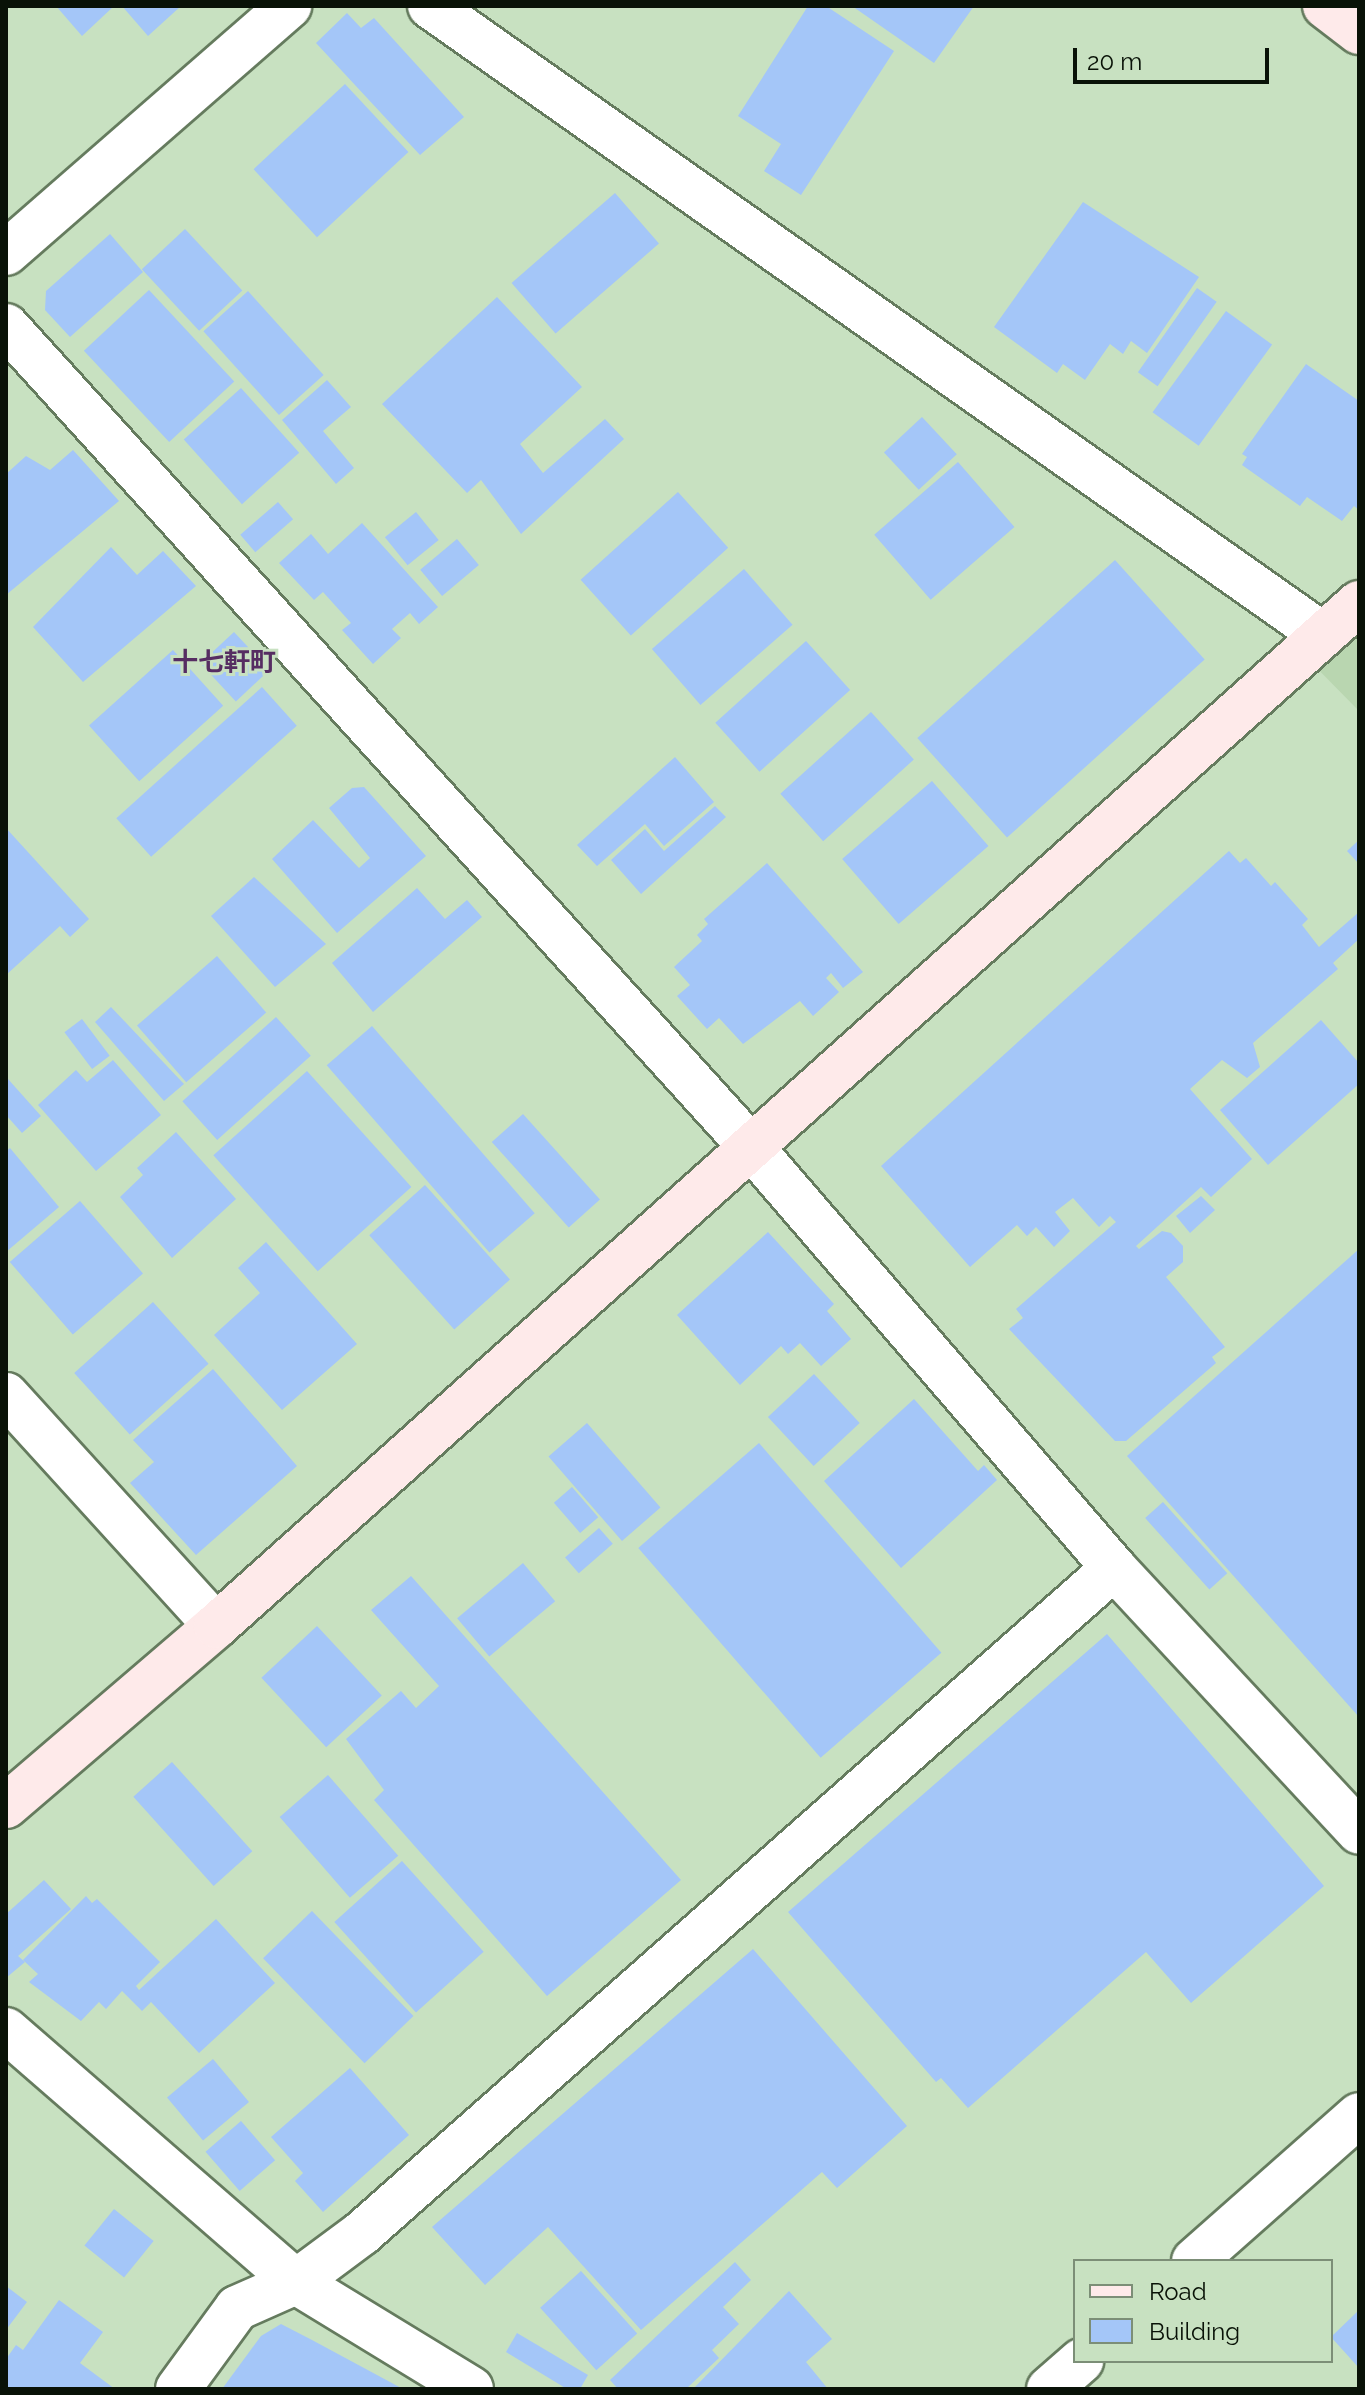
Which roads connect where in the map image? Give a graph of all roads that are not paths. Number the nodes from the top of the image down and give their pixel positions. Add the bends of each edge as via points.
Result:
1 (289, 6) edge
2 (430, 6) edge
3 (1325, 6) edge
4 (1359, 32) edge
5 (6, 253) edge
6 (6, 326) edge
7 (1359, 603) edge
8 (1323, 635) junction
9 (751, 1147) junction
10 (6, 1395) edge
11 (1114, 1568) junction
12 (216, 1626) junction
13 (6, 1806) edge
14 (1359, 1832) edge
15 (6, 2030) edge
16 (1359, 2115) edge
17 (1196, 2259) edge
18 (296, 2282) junction
19 (1079, 2363) edge
20 (178, 2389) edge
21 (471, 2389) edge
22 (1049, 2389) edge

1 - 5 street
2 - 8 street
3 - 4 street
6 - 9 street
7 - 8 street
8 - 9 street
9 - 11 street
9 - 12 street
10 - 12 street
11 - 14 street
11 - 18 street via 362,2233
12 - 13 street
15 - 18 street
16 - 17 street
18 - 20 street via 237,2308
18 - 21 street
19 - 22 street

